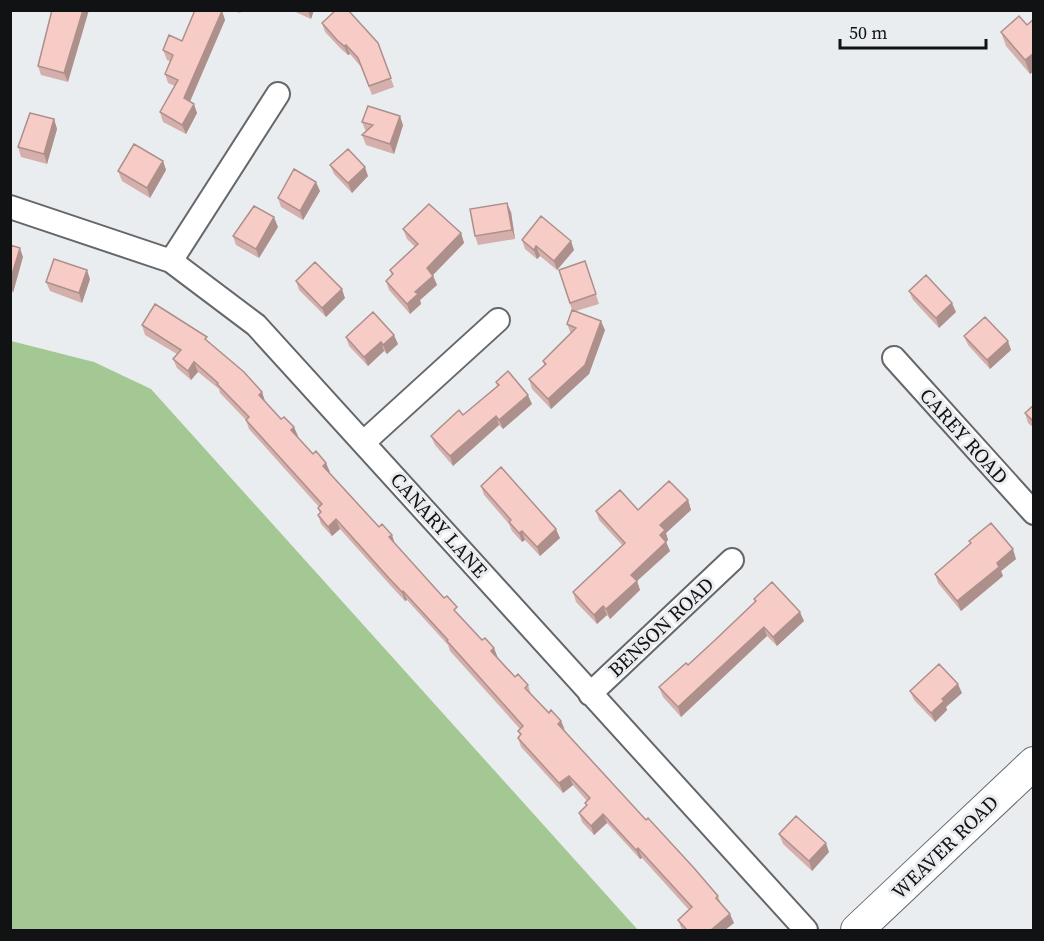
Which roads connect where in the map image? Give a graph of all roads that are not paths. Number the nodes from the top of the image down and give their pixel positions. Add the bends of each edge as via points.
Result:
1 (278, 94) dead end
2 (10, 207) edge
3 (171, 261) junction
4 (498, 320) dead end
5 (894, 358) dead end
6 (364, 442) junction
7 (1034, 513) edge
8 (732, 560) dead end
9 (590, 694) junction
10 (1034, 763) edge
11 (806, 930) edge
12 (857, 930) edge

1 - 3 street
2 - 3 street, CANARY LANE
3 - 6 street, CANARY LANE via 256,325
4 - 6 street
5 - 7 street, CAREY ROAD
6 - 9 street, CANARY LANE
8 - 9 street, BENSON ROAD
9 - 11 street, CANARY LANE
10 - 12 main road, WEAVER ROAD

